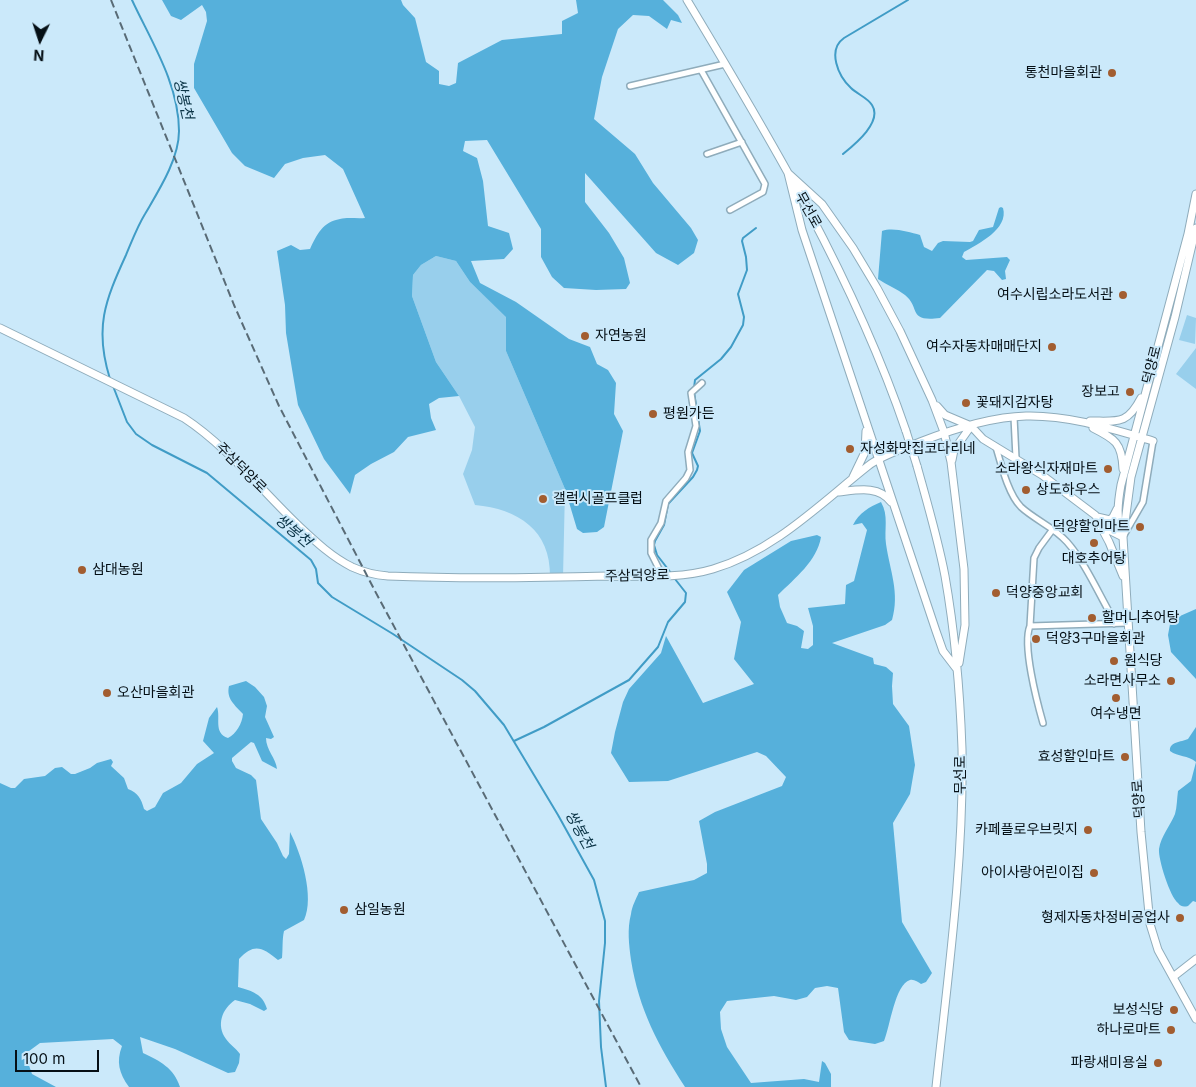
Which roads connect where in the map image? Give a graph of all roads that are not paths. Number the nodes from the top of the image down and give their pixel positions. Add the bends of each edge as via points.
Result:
1 (687, 0) edge
2 (725, 64) junction
3 (701, 70) junction
4 (630, 86) dead end
5 (742, 142) junction
6 (707, 154) dead end
7 (788, 174) junction
8 (1196, 194) edge
9 (730, 210) dead end
10 (1196, 228) edge
11 (1165, 316) junction
12 (1175, 317) junction
13 (0, 328) edge
14 (1148, 382) junction
15 (702, 383) dead end
16 (932, 400) junction
17 (1014, 417) junction
18 (1079, 421) junction
19 (866, 424) junction
20 (971, 426) junction
21 (944, 432) junction
22 (1138, 437) junction
23 (1153, 441) joint
24 (996, 446) junction
25 (1016, 458) junction
26 (878, 460) junction
27 (951, 462) junction
28 (1123, 477) junction
29 (850, 482) junction
30 (838, 492) junction
31 (893, 505) junction
32 (1118, 507) junction
33 (1095, 516) junction
34 (1053, 529) junction
35 (1123, 538) junction
36 (664, 575) junction
37 (1125, 583) junction
38 (1128, 623) junction
39 (1114, 624) junction
40 (1030, 626) junction
41 (957, 671) junction
42 (1043, 723) dead end
43 (1196, 958) edge
44 (1173, 977) junction
45 (1196, 1019) edge
46 (936, 1087) edge

1 - 2 street, 무선로
2 - 3 street
2 - 7 street, 무선로
3 - 4 street
3 - 5 street
5 - 6 street
5 - 9 street via 765,188
7 - 16 street via 822,204 853,248 900,332
7 - 19 street via 802,230
7 - 41 street, 무선로, bridge via 860,314 918,466 945,576
8 - 11 street, 덕양로
10 - 12 street, 덕양로
11 - 12 street
11 - 14 street, 덕양로
12 - 22 street, 덕양로
13 - 36 street, 주삼덕양로 via 164,406 199,428 324,549 361,570 388,576 422,577
14 - 18 street via 1135,410 1128,417 1115,421
14 - 22 street, 덕양로
15 - 36 street via 690,397 696,426 688,452 690,470 666,501 661,523 651,540 651,553
16 - 20 street via 945,415
16 - 21 street
17 - 18 street, 주삼덕양로
17 - 20 street, 주삼덕양로
17 - 25 street
18 - 22 street
18 - 28 street via 1117,442 1122,453
19 - 26 street
19 - 29 street via 865,452
20 - 21 street, 주삼덕양로
20 - 24 street
20 - 27 street via 954,450
21 - 26 street, 주삼덕양로
21 - 27 street
22 - 23 street
22 - 28 street, 덕양로
22 - 35 street, 덕양로
23 - 35 street via 1144,496
24 - 25 street
24 - 34 street via 1017,503
25 - 33 street
26 - 29 street, 주삼덕양로
26 - 31 street
27 - 41 street via 965,605 964,637
28 - 32 street, 덕양로
29 - 30 street, 주삼덕양로
30 - 31 street via 871,490 885,495
30 - 36 street, 주삼덕양로 via 777,538 752,552 714,569
31 - 41 street via 939,642
32 - 33 street via 1110,520
32 - 35 street, 덕양로
33 - 35 street via 1107,529
33 - 37 street via 1112,547
34 - 39 street via 1072,547
34 - 40 street via 1034,558
35 - 37 street, 덕양로
37 - 38 street, 덕양로
38 - 39 street
38 - 44 street, 덕양로 via 1150,924 1158,950
39 - 40 street
40 - 42 street via 1032,680
41 - 46 street, 무선로 via 962,749 961,819
43 - 44 street
44 - 45 street, 덕양로

